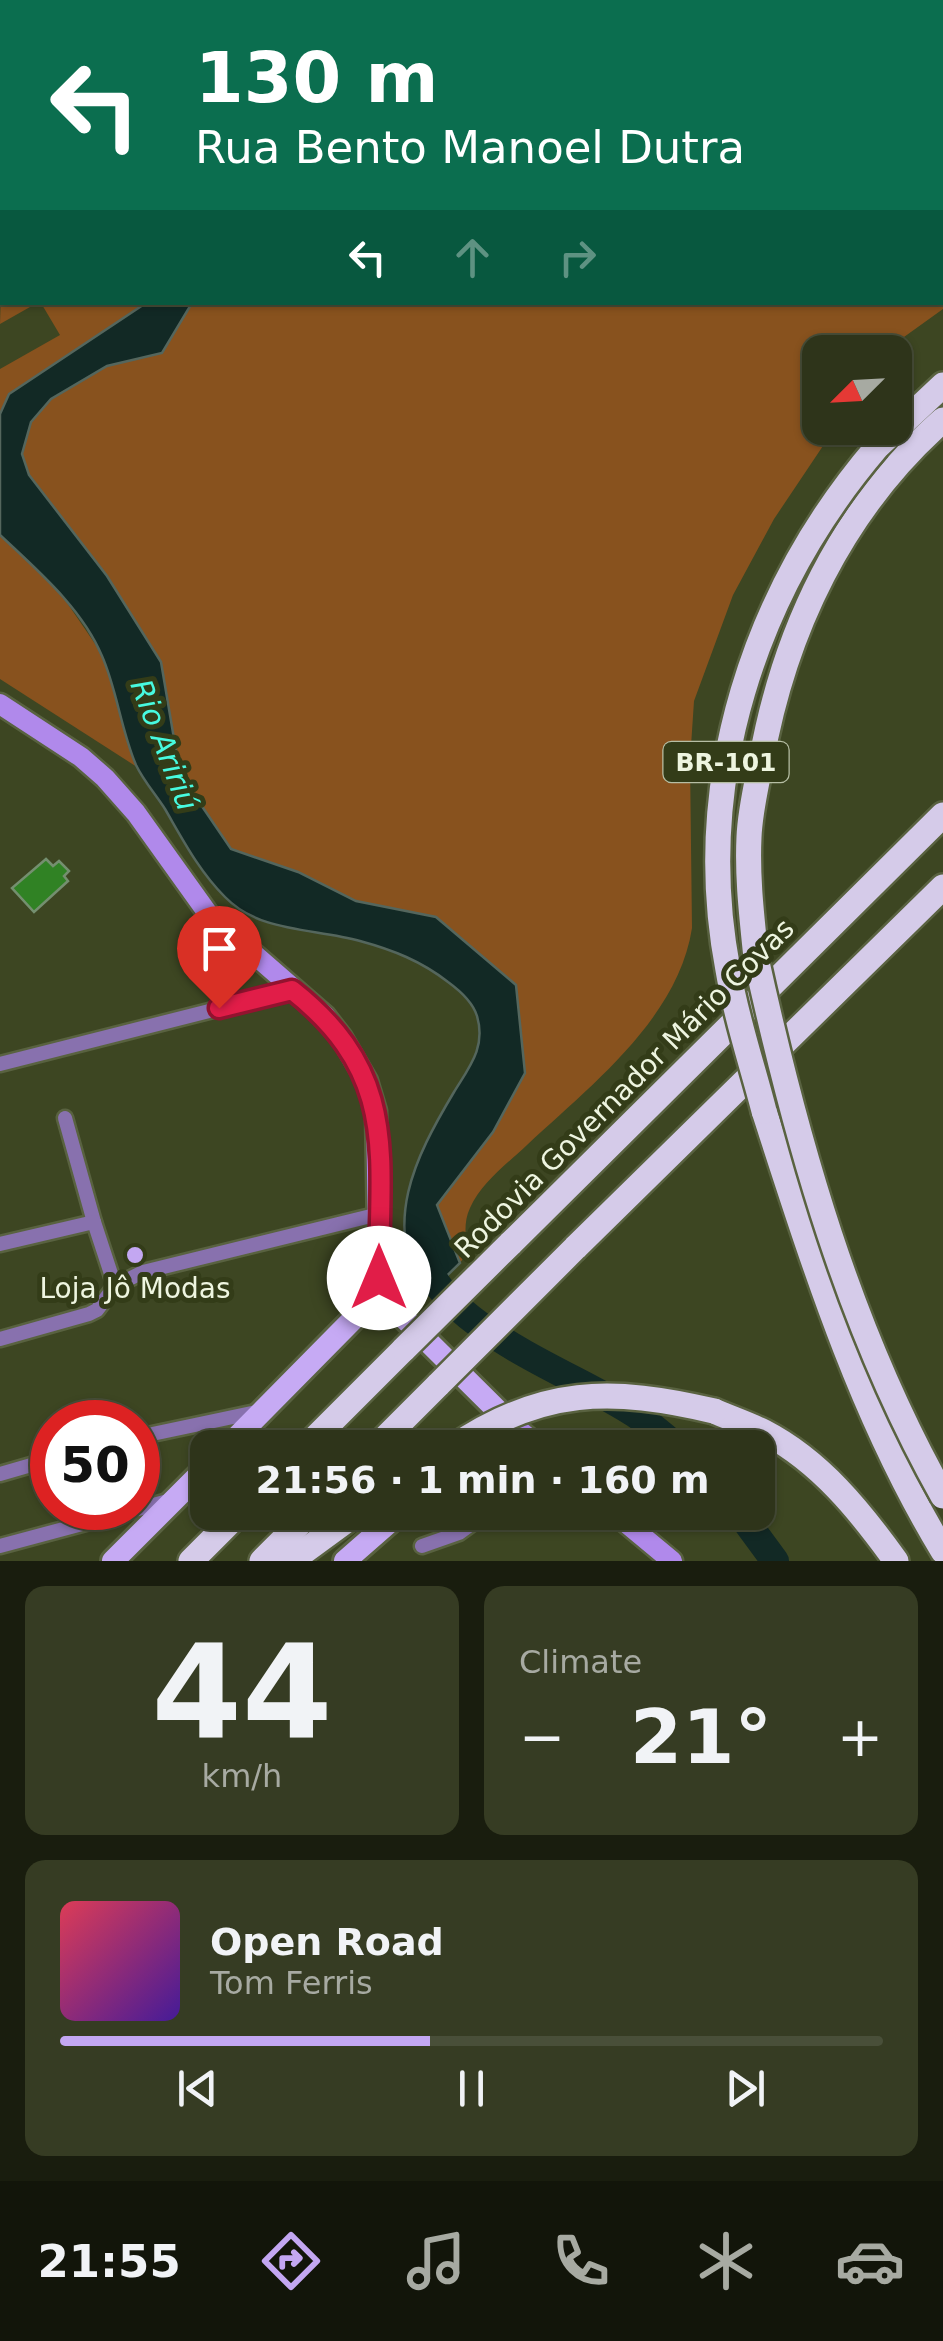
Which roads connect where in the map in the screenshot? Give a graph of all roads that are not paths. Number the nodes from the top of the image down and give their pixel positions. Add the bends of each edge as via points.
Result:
1 (943, 385) edge
2 (943, 420) edge
3 (0, 704) edge
4 (943, 815) edge
5 (943, 887) edge
6 (292, 990) junction
7 (0, 1064) edge
8 (65, 1118) dead end
9 (379, 1214) junction
10 (94, 1222) junction
11 (0, 1244) edge
12 (114, 1286) junction
13 (379, 1293) junction
14 (0, 1339) edge
15 (262, 1411) junction
16 (509, 1422) junction
17 (244, 1430) edge
18 (323, 1430) edge
19 (393, 1430) edge
20 (481, 1430) edge
21 (499, 1430) edge
22 (519, 1430) edge
23 (758, 1430) edge
24 (160, 1432) edge
25 (775, 1440) edge
26 (30, 1465) edge
27 (0, 1474) edge
28 (190, 1484) edge
29 (943, 1496) edge
30 (174, 1500) junction
31 (222, 1530) edge
32 (292, 1530) edge
33 (333, 1530) edge
34 (380, 1530) edge
35 (463, 1530) edge
36 (635, 1530) edge
37 (0, 1546) edge
38 (422, 1546) dead end
39 (943, 1551) edge
40 (113, 1561) edge
41 (191, 1561) edge
42 (262, 1561) edge
43 (291, 1561) edge
44 (345, 1561) edge
45 (672, 1561) edge
46 (896, 1561) edge

1 - 39 highway, BR-101, bridge via 877,446 830,506 780,591 738,703 718,840 728,970 770,1130 848,1358 901,1478
2 - 29 highway, BR-101, bridge via 884,481 826,566 767,728 749,835 756,958 786,1096 874,1351
3 - 6 main road via 105,778 209,915
4 - 18 highway, Rodovia Governador Mário Covas, bridge
5 - 19 highway, bridge
6 - 7 street
6 - 9 main road via 326,1016 367,1081 376,1111
8 - 10 street
9 - 12 street via 143,1272
9 - 13 main road
10 - 11 street
10 - 12 street
12 - 14 street via 90,1314
13 - 15 main road
13 - 16 main road
15 - 17 main road
15 - 24 street
16 - 21 main road
16 - 22 main road
20 - 23 highway, bridge via 540,1402 610,1395 714,1411
25 - 46 highway, bridge via 814,1466
26 - 27 street
28 - 30 main road
30 - 37 street
30 - 40 main road
31 - 41 highway
32 - 42 highway
33 - 43 highway
34 - 44 main road
35 - 38 street
36 - 45 main road

